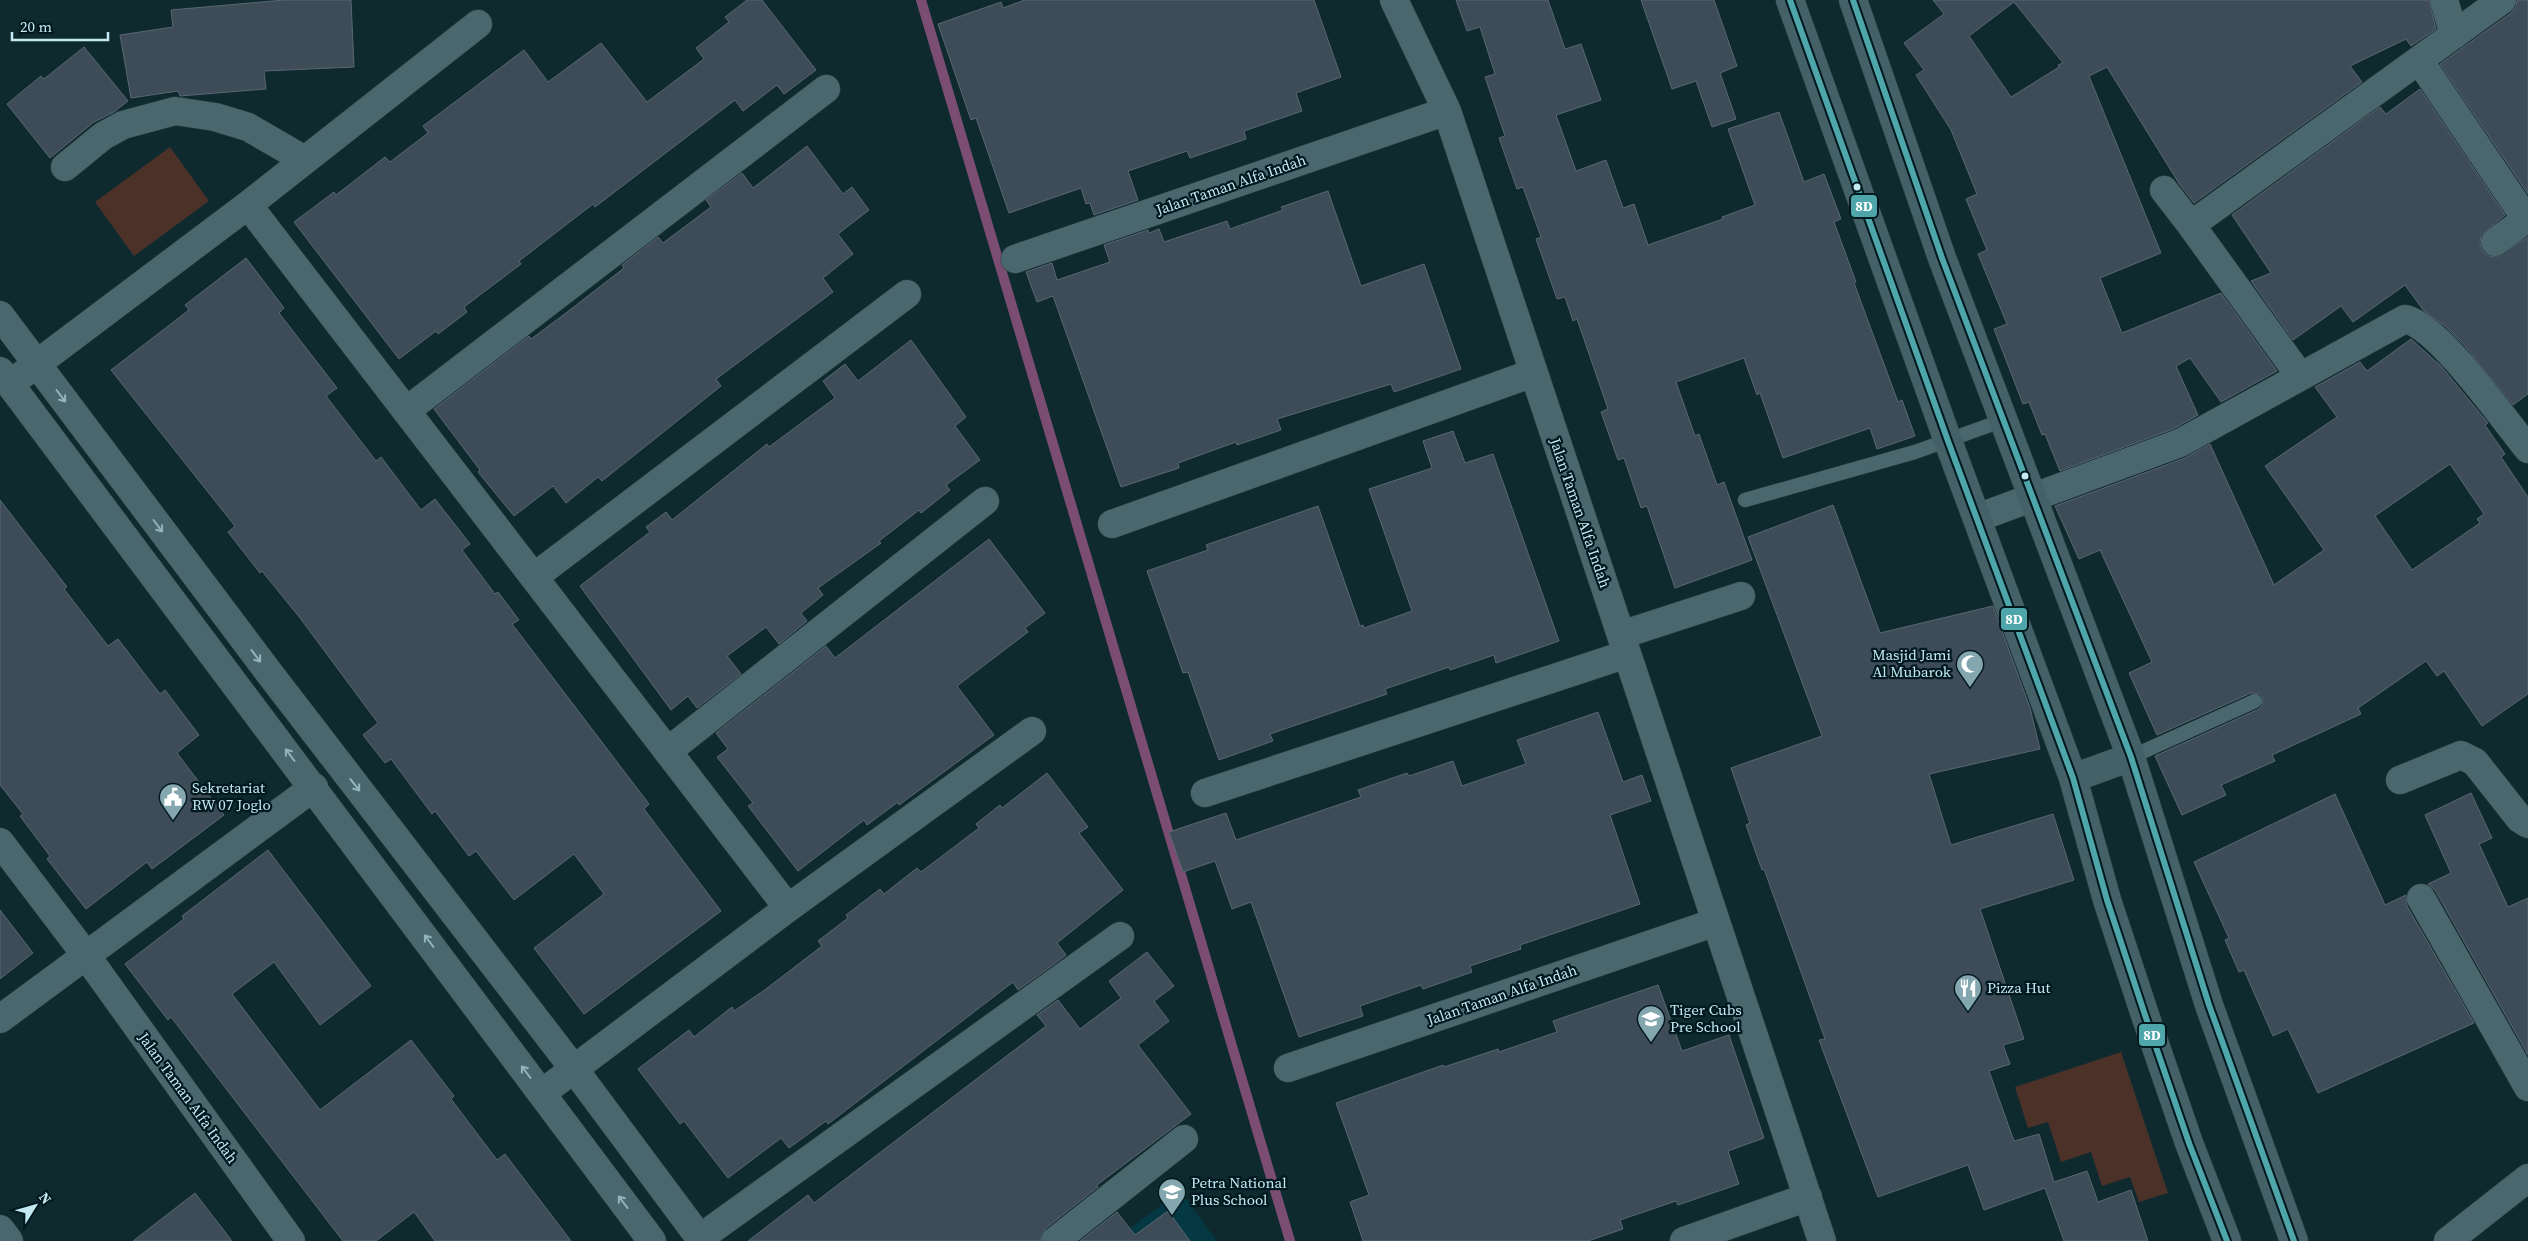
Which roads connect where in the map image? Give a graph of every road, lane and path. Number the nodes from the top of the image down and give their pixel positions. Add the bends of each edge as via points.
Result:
1 (1394, 0) edge
2 (1790, 0) edge
3 (1853, 0) edge
4 (2444, 0) edge
5 (2502, 0) edge
6 (478, 24) dead end
7 (2454, 35) junction
8 (2420, 60) junction
9 (826, 89) dead end
10 (1446, 111) junction
11 (305, 160) junction
12 (65, 167) dead end
13 (2164, 190) dead end
14 (248, 205) junction
15 (2191, 225) junction
16 (2495, 242) dead end
17 (1015, 259) dead end
18 (907, 294) dead end
19 (0, 315) edge
20 (36, 364) junction
21 (1533, 373) junction
22 (2300, 376) junction
23 (5, 378) edge
24 (406, 411) junction
25 (2004, 420) junction
26 (1948, 441) junction
27 (2528, 449) edge
28 (2032, 497) junction
29 (1745, 500) dead end
30 (985, 501) dead end
31 (1977, 518) junction
32 (1112, 524) dead end
33 (534, 577) junction
34 (1740, 596) dead end
35 (1624, 644) junction
36 (2256, 701) dead end
37 (1032, 730) dead end
38 (668, 752) junction
39 (2131, 757) junction
40 (2073, 778) junction
41 (2400, 780) dead end
42 (314, 787) junction
43 (1205, 794) dead end
44 (2528, 824) edge
45 (0, 842) edge
46 (2421, 898) dead end
47 (788, 908) junction
48 (1716, 922) junction
49 (1120, 936) dead end
50 (85, 954) junction
51 (0, 1019) edge
52 (1288, 1068) dead end
53 (574, 1069) junction
54 (2528, 1088) edge
55 (542, 1093) junction
56 (1184, 1139) dead end
57 (2528, 1178) edge
58 (1808, 1197) junction
59 (701, 1240) edge
60 (291, 1241) edge
61 (652, 1241) edge
62 (1055, 1241) edge
63 (1684, 1241) edge
64 (1822, 1241) edge
65 (2227, 1241) edge
66 (2294, 1241) edge
67 (2448, 1241) edge

1 - 10 street, Jalan Taman Alfa Indah
2 - 26 main road
3 - 25 main road via 1942,258
4 - 7 street
5 - 7 street
6 - 11 street
7 - 8 street
8 - 15 street
8 - 16 street via 2522,213 2521,223
9 - 24 street
10 - 17 street, Jalan Taman Alfa Indah
10 - 21 street, Jalan Taman Alfa Indah
11 - 12 street via 248,127 215,117 175,112 123,125 103,136
11 - 14 street
13 - 15 street
14 - 20 street
14 - 24 street
15 - 22 street
18 - 33 street
19 - 20 street
20 - 23 street
20 -> 53 street
21 - 32 street
21 - 35 street, Jalan Taman Alfa Indah
22 - 27 street via 2405,319 2426,331 2452,356
22 - 28 street via 2180,443
42 -> 23 street
24 - 33 street
25 - 26 lane
25 - 28 main road
26 - 29 lane
26 - 31 main road
28 - 31 street
28 - 39 main road
30 - 38 street
31 - 40 main road
33 - 38 street
34 - 35 street
35 - 43 street
35 - 48 street, Jalan Taman Alfa Indah
36 - 39 lane
37 - 47 street
38 - 47 street
39 - 40 main road
39 - 66 main road via 2209,1005
40 - 65 main road via 2107,900 2145,1015
41 - 44 street via 2461,754 2475,762 2520,819
42 - 50 street
55 -> 42 street
45 - 50 street, Jalan Taman Alfa Indah
46 - 54 street
47 - 53 street
48 - 52 street, Jalan Taman Alfa Indah
48 - 58 street, Jalan Taman Alfa Indah
49 - 59 street
50 - 51 street
50 - 60 street, Jalan Taman Alfa Indah
53 - 55 street
53 - 59 street
61 -> 55 street
56 - 62 street
57 - 67 street
58 - 63 street
58 - 64 street, Jalan Taman Alfa Indah

